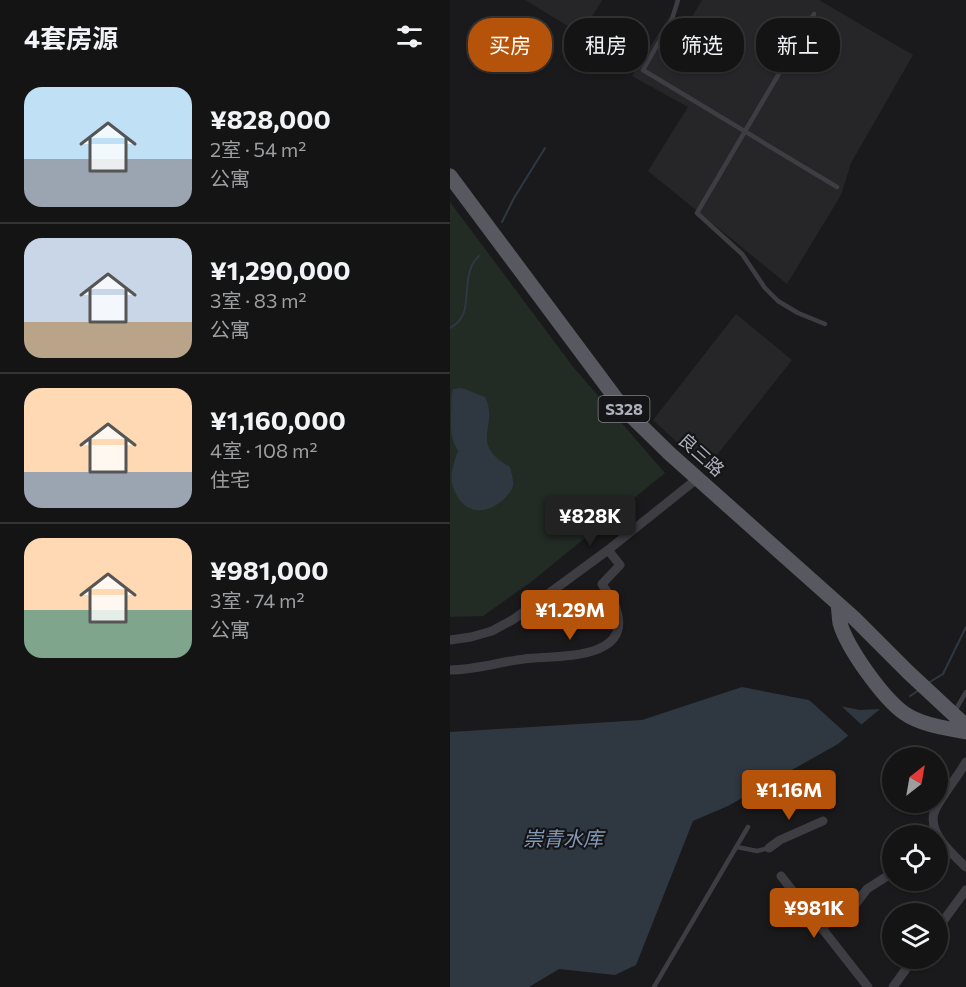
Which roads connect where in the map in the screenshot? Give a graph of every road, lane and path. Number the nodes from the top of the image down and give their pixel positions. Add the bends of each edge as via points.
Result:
1 (678, 0) edge
2 (814, 14) dead end
3 (744, 132) junction
4 (450, 176) edge
5 (837, 187) dead end
6 (825, 324) dead end
7 (698, 478) junction
8 (608, 550) junction
9 (838, 604) junction
10 (450, 640) edge
11 (450, 670) edge
12 (966, 692) edge
13 (953, 714) junction
14 (966, 726) edge
15 (966, 732) edge
16 (966, 763) edge
17 (823, 821) dead end
18 (935, 825) edge
19 (748, 827) dead end
20 (737, 847) junction
21 (769, 848) joint
22 (948, 851) edge
23 (966, 867) edge
24 (781, 876) dead end
25 (882, 879) edge
26 (966, 890) edge
27 (948, 914) edge
28 (821, 927) junction
29 (906, 969) edge
30 (654, 987) edge
31 (868, 987) edge
32 (893, 987) edge

1 - 3 lane via 672,19 643,70
2 - 3 lane
3 - 5 lane
3 - 6 lane via 697,213 742,254 778,301
4 - 7 main road, 良三路 / S328 via 617,401
7 - 8 street
7 - 9 main road, 良三路 / S328
8 - 10 street via 514,619 492,631
8 - 11 street via 620,565 602,584 616,608 619,628 608,646 590,653
9 - 13 main road, 良三路 / S328
9 - 15 main road via 840,624 877,688 905,714 931,725
12 - 13 lane
13 - 14 main road, 良三路 / S328
16 - 18 street via 934,813
17 - 21 street
19 - 20 lane
20 - 21 lane via 757,851
20 - 30 lane
22 - 23 street
24 - 28 street
25 - 28 street via 867,889 851,910
26 - 27 street
28 - 31 street
29 - 32 street

